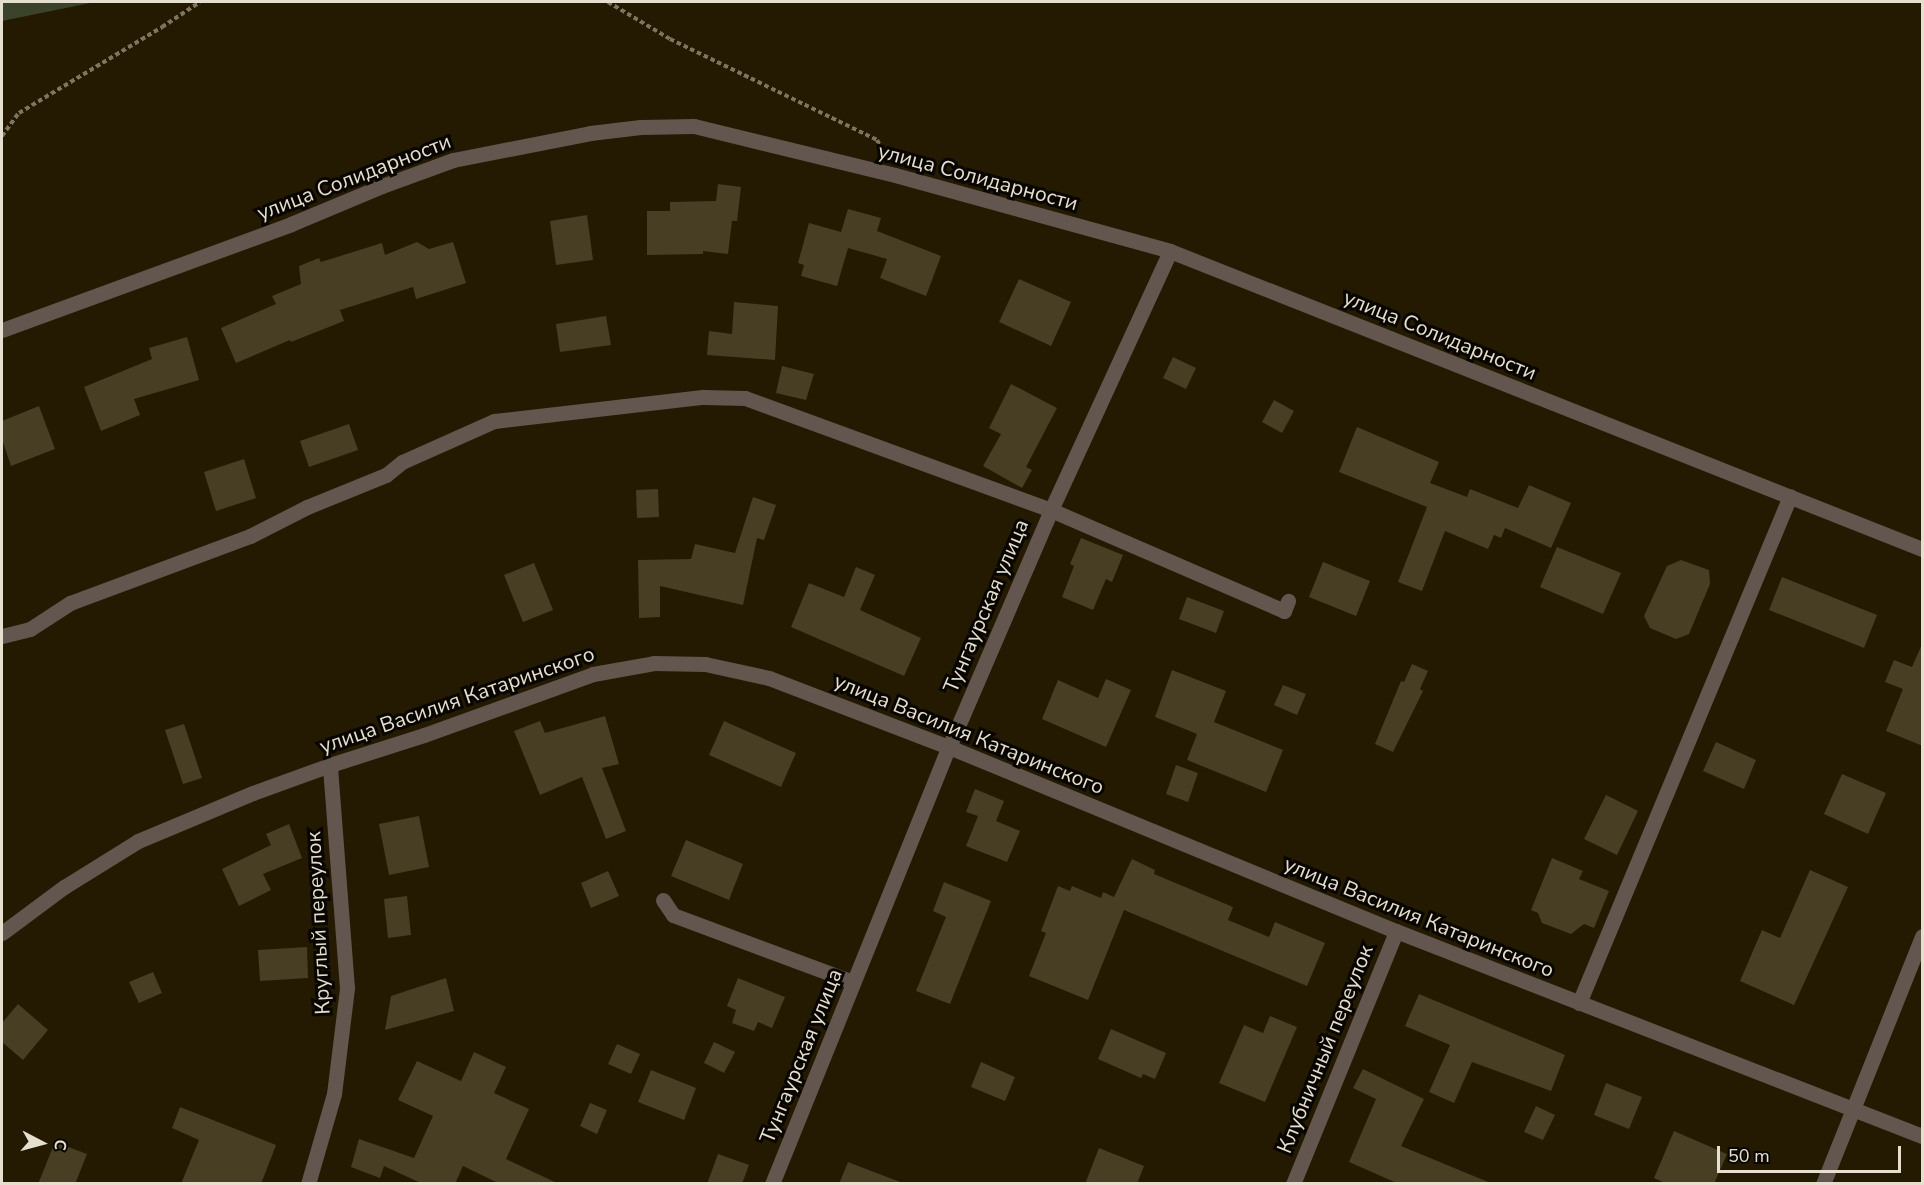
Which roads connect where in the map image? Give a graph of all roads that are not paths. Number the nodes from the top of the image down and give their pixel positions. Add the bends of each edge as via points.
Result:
1 (1170, 251) junction
2 (2, 330) edge
3 (1790, 496) junction
4 (1051, 510) junction
5 (1923, 549) edge
6 (1288, 602) dead end
7 (2, 636) edge
8 (948, 747) junction
9 (330, 765) junction
10 (663, 900) dead end
11 (1396, 931) junction
12 (2, 933) edge
13 (1923, 936) edge
14 (853, 982) junction
15 (1579, 1003) junction
16 (1854, 1108) junction
17 (1923, 1136) edge
18 (308, 1184) edge
19 (772, 1184) edge
20 (1293, 1184) edge
21 (1823, 1184) edge

1 - 2 street, улица Солидарности via 894,175 694,126 641,127 453,160
1 - 3 street, улица Солидарности
1 - 4 street, Тунгаурская улица
3 - 5 street, улица Солидарности
3 - 15 street
4 - 6 street via 1284,610
4 - 7 street via 746,398 703,397 494,421 250,536 70,603 30,629
4 - 8 street, Тунгаурская улица
8 - 9 street, улица Василия Катаринского via 769,678 705,664 654,663 593,674
8 - 11 street, улица Василия Катаринского
8 - 14 street, Тунгаурская улица
9 - 12 street, улица Василия Катаринского via 138,841 64,887
9 - 18 street, Круглый переулок via 347,988 334,1094
10 - 14 street via 673,915
11 - 15 street, улица Василия Катаринского
11 - 20 street, Клубничный переулок
13 - 16 street
14 - 19 street, Тунгаурская улица
15 - 16 street, улица Василия Катаринского
16 - 17 street, улица Василия Катаринского
16 - 21 street

